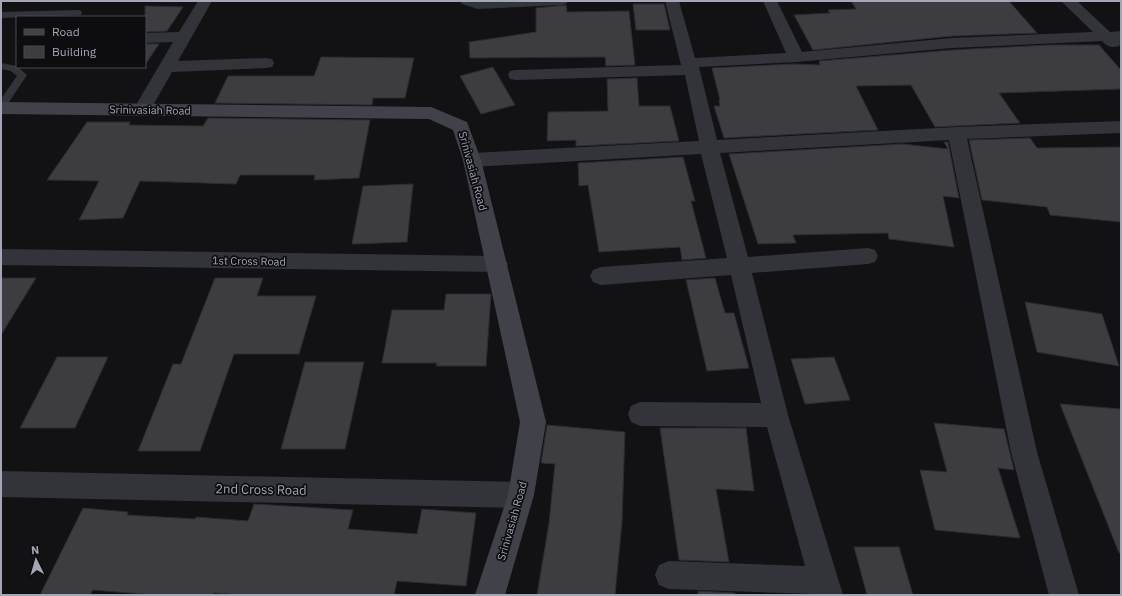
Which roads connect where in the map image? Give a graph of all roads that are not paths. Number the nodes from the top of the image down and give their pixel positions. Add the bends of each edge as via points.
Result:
1 (205, 1) edge
2 (467, 1) edge
3 (561, 1) edge
4 (672, 1) edge
5 (770, 1) edge
6 (1068, 1) edge
7 (78, 13) dead end
8 (1, 15) edge
9 (184, 37) junction
10 (1114, 37) edge
11 (146, 38) edge
12 (1121, 51) edge
13 (796, 57) junction
14 (266, 63) dead end
15 (1, 66) edge
16 (690, 66) junction
17 (167, 67) junction
18 (516, 75) dead end
19 (1, 107) edge
20 (142, 110) junction
21 (1121, 127) edge
22 (957, 133) junction
23 (709, 147) junction
24 (472, 160) junction
25 (868, 256) dead end
26 (1, 257) edge
27 (497, 264) junction
28 (740, 266) junction
29 (601, 276) dead end
30 (640, 414) dead end
31 (776, 415) junction
32 (1, 484) edge
33 (521, 495) junction
34 (669, 575) dead end
35 (826, 588) edge
36 (490, 595) edge
37 (1064, 595) edge

1 - 9 street
2 - 3 street via 478,5
4 - 16 street
5 - 13 street
6 - 10 street
7 - 8 lane
9 - 11 street
9 - 17 street
10 - 12 street
10 - 13 street via 952,44
13 - 16 street
14 - 17 street
15 - 19 lane via 14,68 22,75
16 - 18 street
16 - 23 street
17 - 20 street
19 - 20 street, Srinivasiah Road
20 - 24 street, Srinivasiah Road via 431,113 461,126
21 - 22 street
22 - 23 street
22 - 37 street via 1024,452
23 - 24 street
23 - 28 street
24 - 27 street, Srinivasiah Road
25 - 28 street
26 - 27 street, 1st Cross Road
27 - 33 street, Srinivasiah Road via 533,422
28 - 29 street
28 - 31 street
30 - 31 street
31 - 35 street
32 - 33 street, 2nd Cross Road
33 - 36 street, Srinivasiah Road
34 - 35 street

